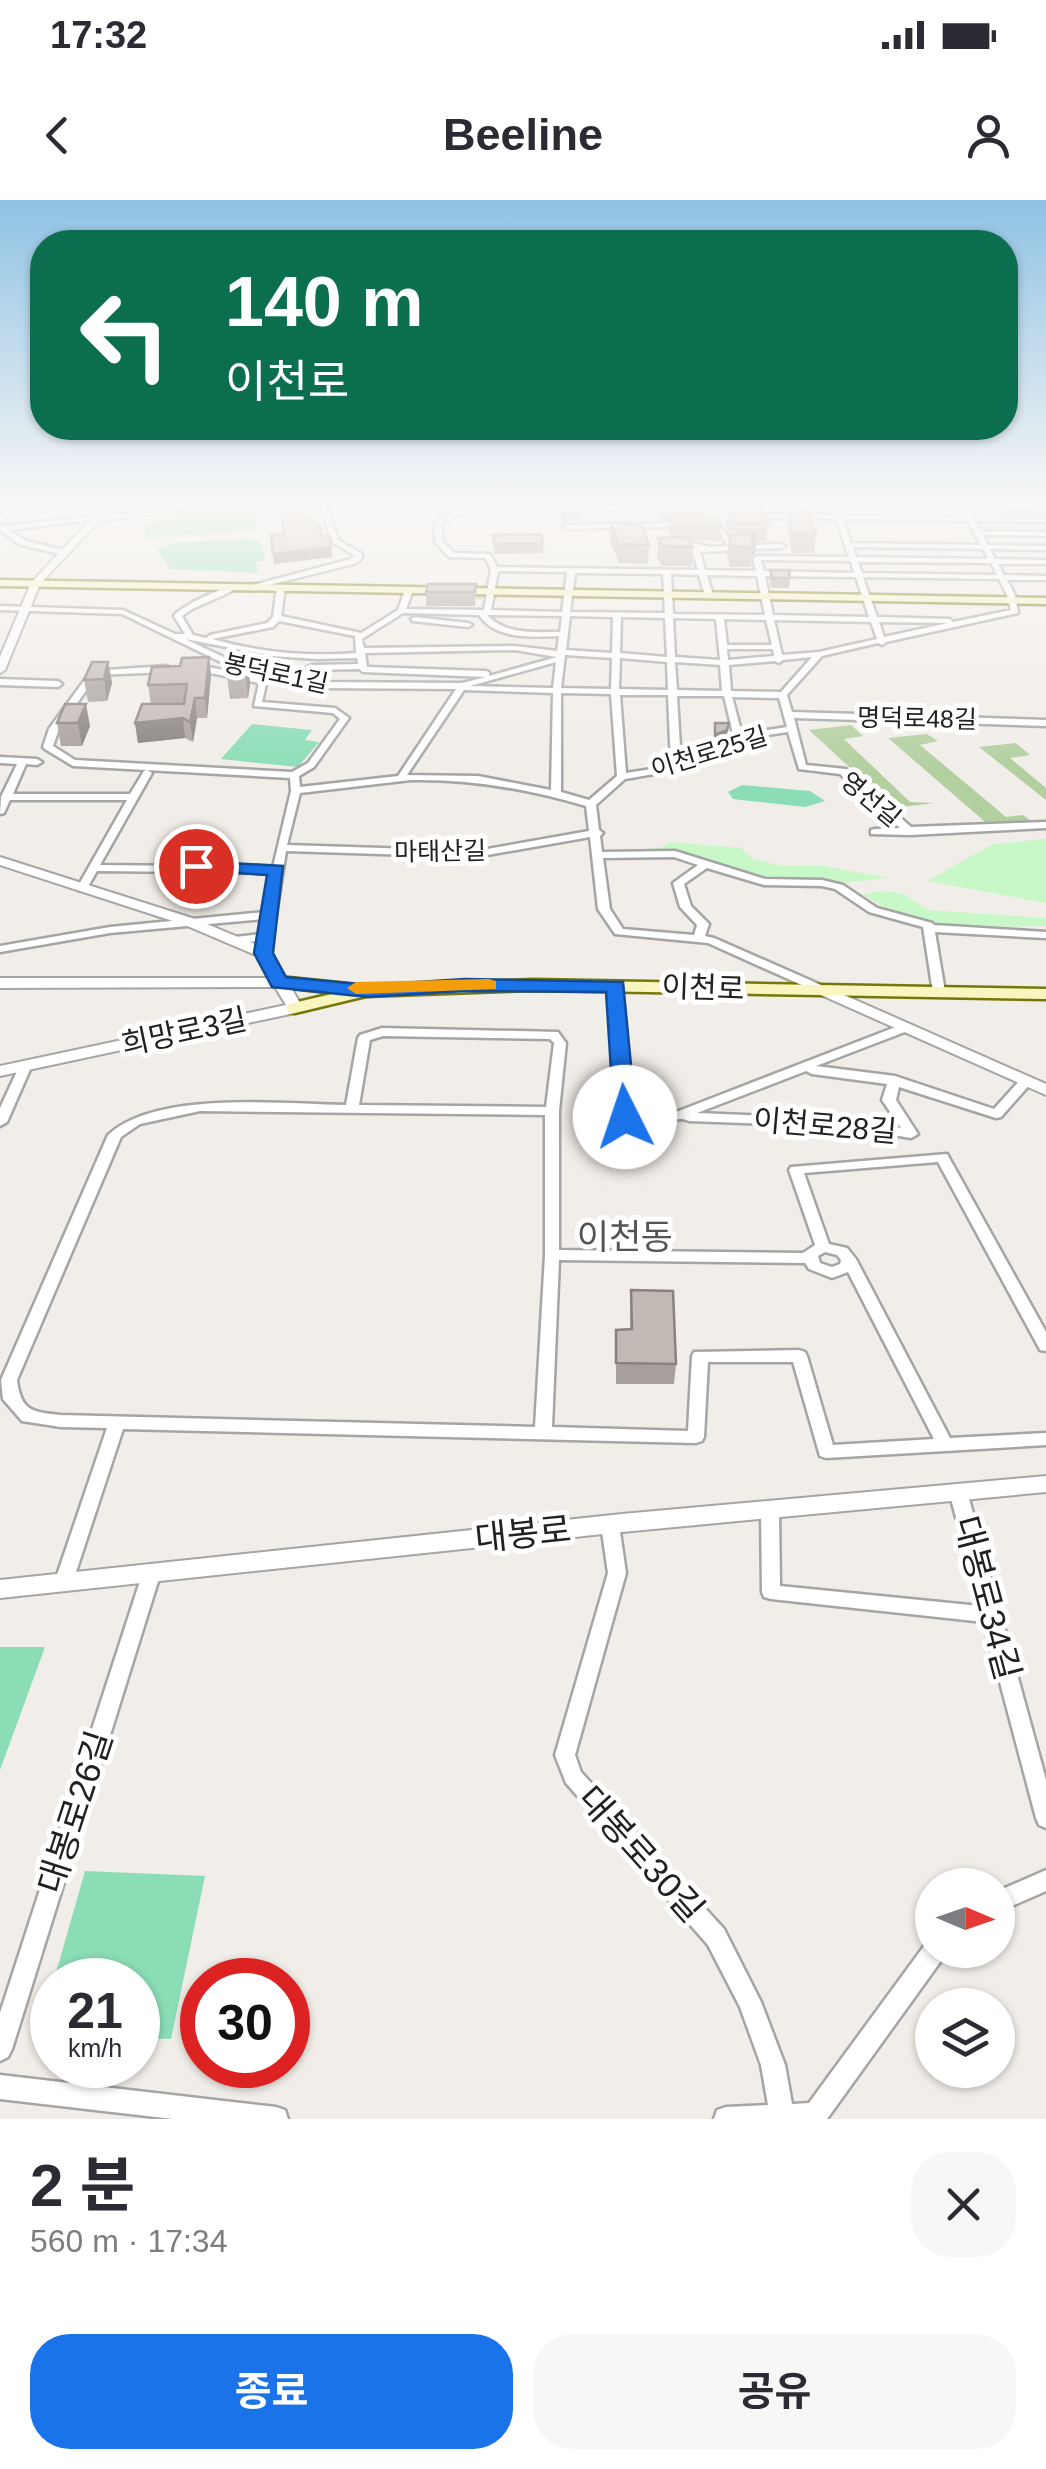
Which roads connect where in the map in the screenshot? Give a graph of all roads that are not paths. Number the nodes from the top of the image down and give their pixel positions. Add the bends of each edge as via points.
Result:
1 (31, 595) edge
2 (222, 595) edge
3 (281, 595) edge
4 (407, 595) edge
5 (492, 595) edge
6 (569, 595) edge
7 (646, 595) edge
8 (668, 595) junction
9 (863, 595) edge
10 (1009, 595) edge
11 (709, 596) joint
12 (765, 597) junction
13 (864, 598) junction
14 (1046, 601) edge
15 (1014, 606) junction
16 (0, 608) edge
17 (25, 609) junction
18 (485, 612) junction
19 (397, 614) junction
20 (566, 615) junction
21 (617, 616) junction
22 (670, 616) junction
23 (720, 617) junction
24 (277, 618) junction
25 (772, 619) junction
26 (871, 619) junction
27 (972, 621) junction
28 (491, 624) junction
29 (260, 626) junction
30 (468, 626) junction
31 (565, 634) junction
32 (169, 636) junction
33 (190, 636) junction
34 (360, 636) junction
35 (210, 637) junction
36 (723, 643) junction
37 (776, 643) junction
38 (882, 643) junction
39 (232, 647) junction
40 (465, 649) junction
41 (617, 653) junction
42 (561, 654) junction
43 (819, 654) junction
44 (361, 657) junction
45 (671, 657) junction
46 (779, 660) junction
47 (726, 663) junction
48 (0, 670) edge
49 (504, 674) junction
50 (292, 678) junction
51 (0, 682) edge
52 (58, 684) dead end
53 (462, 687) junction
54 (556, 691) junction
55 (615, 692) junction
56 (674, 692) junction
57 (727, 693) junction
58 (784, 695) junction
59 (787, 715) junction
60 (1046, 723) edge
61 (790, 729) junction
62 (740, 738) junction
63 (0, 760) edge
64 (23, 761) junction
65 (37, 762) dead end
66 (676, 767) junction
67 (147, 773) dead end
68 (294, 775) junction
69 (402, 775) junction
70 (622, 777) junction
71 (296, 791) junction
72 (556, 793) junction
73 (6, 796) junction
74 (133, 797) junction
75 (591, 804) junction
76 (0, 810) edge
77 (1046, 825) edge
78 (876, 832) dead end
79 (910, 832) junction
80 (598, 834) junction
81 (281, 848) junction
82 (598, 855) junction
83 (0, 861) edge
84 (704, 865) junction
85 (94, 868) junction
86 (277, 870) junction
87 (82, 888) junction
88 (269, 915) junction
89 (190, 922) junction
90 (929, 928) junction
91 (618, 932) joint
92 (1046, 935) edge
93 (699, 939) junction
94 (265, 945) junction
95 (0, 950) edge
96 (278, 982) junction
97 (0, 983) edge
98 (616, 986) junction
99 (368, 991) junction
100 (826, 992) junction
101 (939, 992) junction
102 (1046, 994) edge
103 (295, 1008) junction
104 (906, 1027) junction
105 (26, 1065) junction
106 (808, 1070) junction
107 (0, 1071) edge
108 (896, 1080) junction
109 (1026, 1082) junction
110 (1046, 1090) edge
111 (352, 1108) junction
112 (552, 1111) junction
113 (678, 1116) junction
114 (0, 1122) edge
115 (823, 1247) junction
116 (552, 1255) junction
117 (810, 1258) junction
118 (849, 1259) junction
119 (1046, 1346) edge
120 (117, 1422) junction
121 (543, 1433) junction
122 (1046, 1440) edge
123 (945, 1445) junction
124 (1046, 1484) edge
125 (960, 1494) junction
126 (770, 1511) junction
127 (610, 1524) junction
128 (151, 1574) junction
129 (64, 1581) junction
130 (0, 1589) edge
131 (992, 1615) junction
132 (1046, 1818) edge
133 (1046, 1880) edge
134 (1015, 1894) edge
135 (922, 1968) edge
136 (0, 2049) edge
137 (0, 2087) edge
138 (782, 2116) junction
139 (817, 2117) edge
140 (276, 2119) edge
141 (726, 2119) edge

1 - 17 street
2 - 33 street via 196,598 178,616
3 - 24 street
4 - 19 street
5 - 18 street
6 - 20 street
7 - 8 main road
8 - 11 main road
8 - 22 street
9 - 13 street
10 - 15 street
11 - 12 main road
12 - 13 main road
12 - 25 street
13 - 15 main road
13 - 26 street
14 - 15 main road
15 - 27 street
16 - 17 street, 봉덕로1길
17 - 32 street, 봉덕로1길 via 123,612
17 - 48 street
18 - 19 street
18 - 20 street
18 - 28 street
19 - 30 street
19 - 34 street
20 - 21 street
20 - 31 street
21 - 22 street
21 - 41 street
22 - 23 street
22 - 45 street
23 - 25 street
23 - 36 street
24 - 29 street
24 - 34 street
25 - 26 street
25 - 37 street
26 - 27 street
26 - 38 street
27 - 38 street
28 - 30 street
28 - 31 street
29 - 35 street
29 - 39 street
30 - 40 street
31 - 42 street
32 - 33 street
32 - 50 street, 봉덕로1길 via 212,659
33 - 35 street
34 - 44 street
35 - 39 street
36 - 37 street
36 - 47 street
37 - 46 street
38 - 43 street
39 - 44 street
40 - 42 street
40 - 44 street
41 - 42 street
41 - 45 street
41 - 55 street
42 - 49 street, 봉덕로1길
42 - 54 street
43 - 46 street
43 - 58 street
44 - 49 street via 367,671
44 - 50 street
45 - 47 street
45 - 56 street
46 - 47 street
47 - 57 street
49 - 53 street, 봉덕로1길
50 - 53 street, 봉덕로1길 via 339,687
51 - 52 street
53 - 54 street
53 - 69 street
54 - 55 street
54 - 72 street
55 - 56 street
55 - 70 street
56 - 57 street
56 - 66 street
57 - 58 street
57 - 62 street
58 - 59 street, 영선길
59 - 60 street, 명덕로48길
59 - 61 street, 영선길
61 - 62 street, 이천로25길
61 - 79 street, 영선길 via 802,767 843,771
62 - 66 street, 이천로25길
63 - 64 street
64 - 65 street
64 - 73 street
66 - 70 street, 이천로25길
67 - 74 street
68 - 68 street via 311,765 345,718 335,711 257,704 264,681 203,666 94,674 48,748 73,763
68 - 71 street
69 - 71 street
69 - 72 street via 485,777
70 - 75 street, 이천로25길
71 - 81 street
72 - 75 street
73 - 74 street
73 - 76 street
74 - 85 street
75 - 80 street
77 - 79 street
78 - 79 street
80 - 81 street, 마태산길 via 476,854
80 - 82 street
81 - 86 street
82 - 84 street via 675,854
82 - 91 street via 604,909
83 - 87 street
84 - 90 street via 764,882 839,887 873,910
84 - 93 street via 678,882 686,908 703,924
85 - 86 street
85 - 87 street
86 - 88 street
87 - 89 street
88 - 89 street
88 - 94 street
89 - 94 street
89 - 95 street
90 - 92 street
90 - 101 street
91 - 93 street
93 - 100 street
94 - 96 street
96 - 97 street, 이천로
96 - 99 main road, 이천로
96 - 103 street
98 - 99 main road, 이천로
98 - 100 main road, 이천로
98 - 113 street, 이천로28길 via 625,1117
99 - 103 main road, 희망로3길
100 - 101 main road, 이천로
100 - 104 street
101 - 102 main road, 이천로
103 - 105 street, 희망로3길
104 - 106 street, 이천로28길
104 - 109 street
105 - 107 street, 희망로3길
105 - 114 street
106 - 108 street, 이천로28길
106 - 113 street, 이천로28길
108 - 109 street, 이천로28길 via 996,1114
108 - 113 street, 이천로28길 via 889,1100 911,1134 846,1123
109 - 110 street
111 - 112 street
111 - 112 street via 364,1038 382,1032 516,1034 554,1035 560,1044
111 - 120 street via 165,1112 115,1135 8,1380 11,1399 28,1417
112 - 116 street
115 - 117 street
115 - 118 street
115 - 119 street via 796,1170 942,1157
116 - 117 street
116 - 121 street
117 - 118 street via 819,1270 832,1272 844,1270
118 - 123 street
120 - 121 street
120 - 129 street
121 - 123 street via 696,1437 700,1356 799,1356 826,1452
122 - 123 street
124 - 125 street, 대봉로
125 - 126 street, 대봉로
125 - 131 street, 대봉로34길
126 - 127 street, 대봉로
126 - 131 street via 771,1592
127 - 128 street, 대봉로
127 - 138 street, 대봉로30길 via 617,1572 565,1755 572,1777 716,1937 768,2049
128 - 129 street, 대봉로
128 - 136 street, 대봉로26길
129 - 130 street, 대봉로
131 - 132 street, 대봉로34길
133 - 134 street
135 - 139 street
137 - 140 street
138 - 139 street
138 - 141 street

